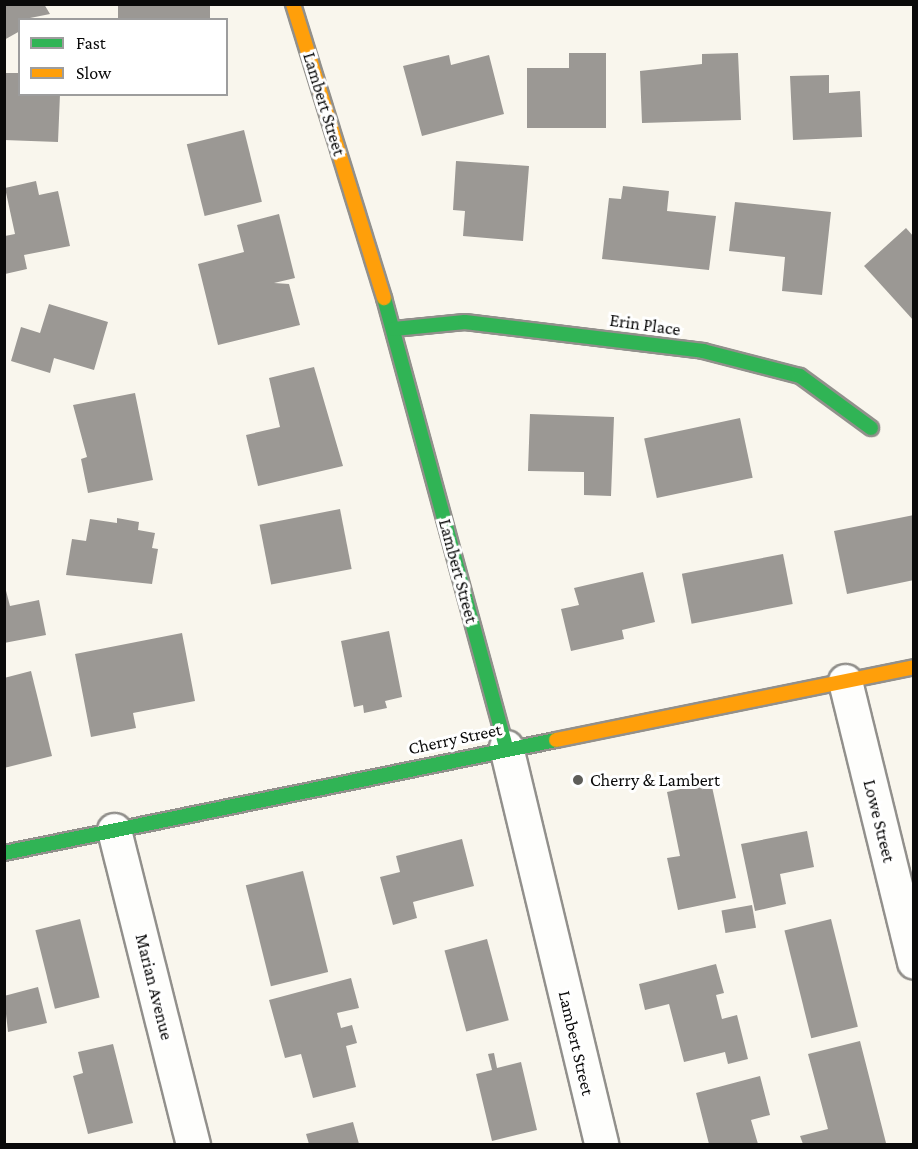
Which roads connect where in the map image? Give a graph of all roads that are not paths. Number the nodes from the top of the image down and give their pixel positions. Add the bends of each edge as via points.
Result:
1 (292, 4) edge
2 (394, 328) junction
3 (871, 428) dead end
4 (914, 667) edge
5 (845, 681) junction
6 (506, 747) junction
7 (114, 830) junction
8 (4, 854) edge
9 (914, 962) edge
10 (193, 1144) edge
11 (601, 1144) edge

1 - 2 street, Lambert Street
2 - 3 street, Erin Place via 465,322 704,351 800,376
2 - 6 street, Lambert Street
4 - 5 street, Cherry Street
5 - 6 street, Cherry Street
5 - 9 street, Lowe Street
6 - 7 street, Cherry Street
6 - 11 street, Lambert Street
7 - 8 street, Cherry Street
7 - 10 street, Marian Avenue

